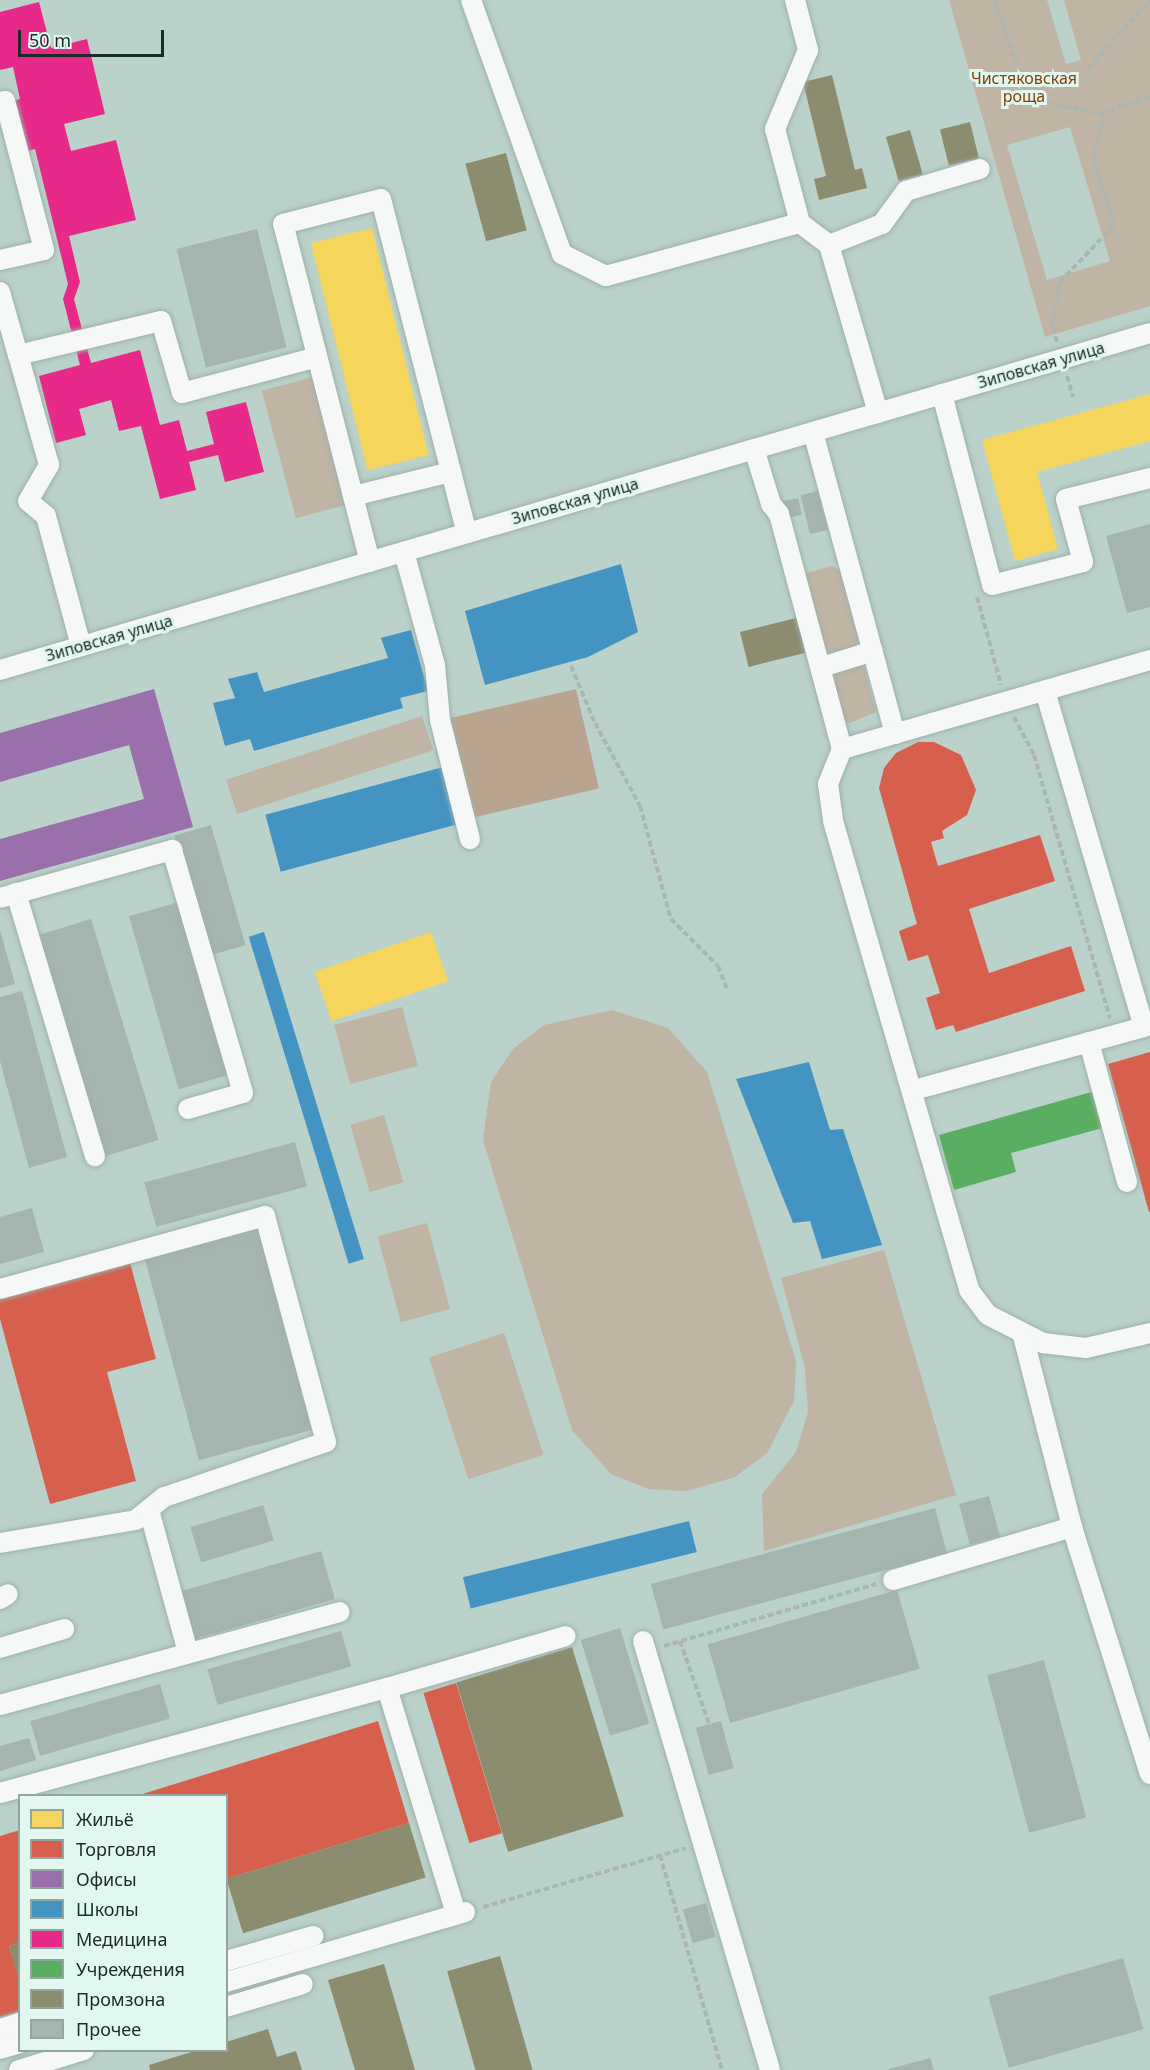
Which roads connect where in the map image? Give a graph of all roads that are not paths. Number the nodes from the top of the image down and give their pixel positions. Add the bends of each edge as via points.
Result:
1 (471, 0) edge
2 (795, 0) edge
3 (0, 102) edge
4 (980, 169) dead end
5 (800, 224) junction
6 (829, 245) junction
7 (0, 260) edge
8 (0, 292) edge
9 (1150, 333) edge
10 (18, 355) junction
11 (317, 357) junction
12 (942, 394) junction
13 (878, 413) junction
14 (813, 432) junction
15 (754, 449) junction
16 (451, 472) junction
17 (1150, 478) edge
18 (353, 496) junction
19 (467, 533) junction
20 (404, 552) junction
21 (370, 561) junction
22 (81, 646) junction
23 (873, 651) junction
24 (1150, 660) edge
25 (822, 667) junction
26 (0, 670) edge
27 (1045, 691) junction
28 (896, 734) junction
29 (842, 749) junction
30 (470, 839) dead end
31 (8, 896) edge
32 (1147, 1026) edge
33 (1089, 1042) junction
34 (914, 1090) junction
35 (188, 1109) dead end
36 (95, 1156) dead end
37 (1127, 1182) dead end
38 (0, 1289) edge
39 (1150, 1333) edge
40 (1023, 1336) junction
41 (149, 1510) junction
42 (1072, 1527) junction
43 (0, 1543) edge
44 (893, 1580) road end
45 (339, 1612) dead end
46 (64, 1629) dead end
47 (566, 1636) dead end
48 (644, 1646) road end
49 (0, 1648) edge
50 (188, 1653) junction
51 (387, 1688) junction
52 (0, 1705) edge
53 (1150, 1774) edge
54 (0, 1793) edge
55 (313, 1936) dead end
56 (228, 1960) edge
57 (228, 1981) edge
58 (303, 1984) dead end
59 (228, 2006) edge
60 (18, 2024) edge
61 (0, 2029) edge
62 (18, 2044) edge
63 (0, 2049) edge
64 (78, 2052) edge
65 (30, 2068) edge
66 (770, 2070) edge

1 - 5 street via 562,254 606,276
2 - 5 street via 808,50 776,129
3 - 7 street via 5,101 44,249
4 - 6 street via 906,191 882,224
5 - 6 street
6 - 13 street
8 - 10 street
9 - 12 street, Зиповская улица
10 - 11 street via 161,321 182,393
10 - 22 street via 50,465 28,501 46,516
11 - 16 street via 283,224 381,199
11 - 18 street
12 - 13 street, Зиповская улица
12 - 17 street via 992,585 1083,562 1066,499
13 - 14 street, Зиповская улица
14 - 15 street, Зиповская улица
14 - 23 street
15 - 19 street, Зиповская улица
15 - 25 street via 771,504 779,514
16 - 18 street
16 - 19 street
18 - 21 street
19 - 20 street, Зиповская улица
20 - 21 street, Зиповская улица
20 - 30 street via 435,666 440,720
21 - 22 street, Зиповская улица
22 - 26 street, Зиповская улица
23 - 25 street
23 - 28 street
24 - 27 street
25 - 29 street
27 - 28 street
27 - 32 street
28 - 29 street
29 - 34 street via 828,784 833,821
31 - 35 street via 172,850 243,1093
31 - 36 street
32 - 33 street
33 - 34 street
33 - 37 street
34 - 40 street via 969,1290 988,1316
38 - 41 street via 266,1216 326,1442 164,1497
39 - 40 street via 1086,1348
40 - 42 street
41 - 43 street via 136,1520
41 - 50 street
42 - 44 street
42 - 53 street
45 - 50 street
46 - 49 street
47 - 51 street
48 - 66 street
50 - 52 street
51 - 54 street
51 - 57 street via 460,1913
55 - 56 street
58 - 59 street
60 - 61 street
62 - 63 street
64 - 65 street

